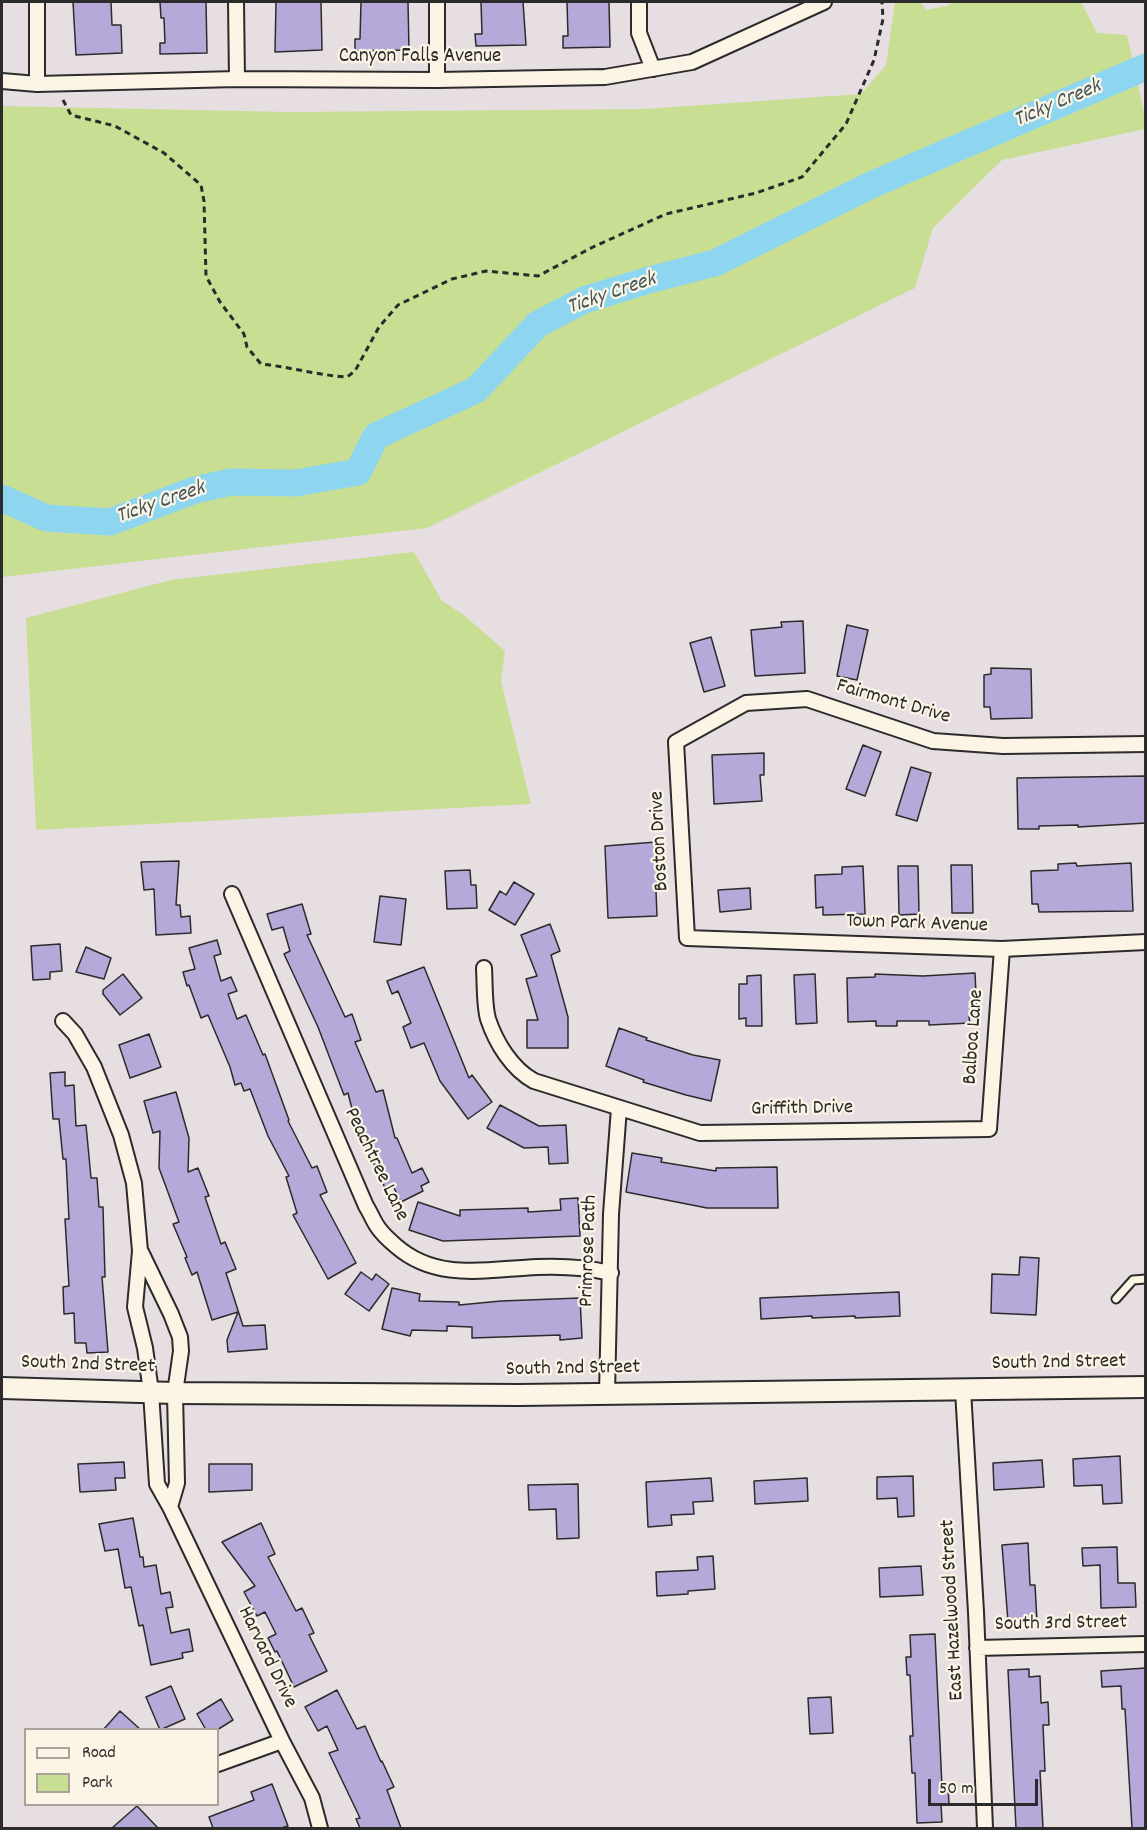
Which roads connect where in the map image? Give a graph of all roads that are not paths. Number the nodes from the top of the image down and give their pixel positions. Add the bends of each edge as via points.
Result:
1 (37, 2) edge
2 (236, 2) edge
3 (437, 2) edge
4 (639, 2) edge
5 (824, 2) edge
6 (653, 69) junction
7 (237, 78) junction
8 (437, 80) junction
9 (2, 81) edge
10 (37, 84) junction
11 (676, 742) joint
12 (1146, 744) edge
13 (232, 894) dead end
14 (687, 938) joint
15 (1146, 942) edge
16 (1002, 949) junction
17 (484, 968) dead end
18 (63, 1021) dead end
19 (619, 1108) junction
20 (989, 1129) joint
21 (140, 1251) junction
22 (611, 1273) junction
23 (1146, 1280) edge
24 (1116, 1299) dead end
25 (1146, 1387) edge
26 (2, 1388) edge
27 (963, 1389) junction
28 (151, 1392) junction
29 (175, 1393) junction
30 (607, 1394) junction
31 (170, 1507) junction
32 (1146, 1644) edge
33 (977, 1648) junction
34 (282, 1741) junction
35 (219, 1764) edge
36 (320, 1828) edge
37 (985, 1828) edge

1 - 10 street
2 - 7 street
3 - 8 street
4 - 6 street via 639,33
5 - 6 street, Canyon Falls Avenue via 692,62
6 - 8 street, Canyon Falls Avenue via 605,78
7 - 8 street, Canyon Falls Avenue
7 - 10 street, Canyon Falls Avenue
9 - 10 street, Canyon Falls Avenue
11 - 12 street, Fairmont Drive via 746,703 807,699 933,741 1003,746
11 - 14 street, Boston Drive
13 - 22 street, Peachtree Lane via 366,1206 388,1240 415,1260 446,1270 587,1267
14 - 16 street, Town Park Avenue
15 - 16 street, Town Park Avenue
16 - 20 street, Balboa Lane
17 - 19 street, Griffith Drive via 488,1018 498,1041 522,1075
18 - 21 street via 94,1067 121,1135 134,1183
19 - 20 street, Griffith Drive via 700,1133
19 - 22 street, Primrose Path
21 - 28 street, Harvard Drive via 135,1307
21 - 29 street via 180,1337
22 - 30 street, Primrose Path
23 - 24 lane via 1132,1280
25 - 27 main road, South 2nd Street
26 - 28 main road, South 2nd Street
27 - 30 main road, South 2nd Street
27 - 33 street, East Hazelwood Street
28 - 29 main road, South 2nd Street
28 - 31 street, Harvard Drive via 157,1484
29 - 30 main road, South 2nd Street
29 - 31 street via 177,1483
31 - 34 street, Harvard Drive
32 - 33 street, South 3rd Street
33 - 37 street, East Hazelwood Street
34 - 35 street
34 - 36 street, Harvard Drive via 312,1798

